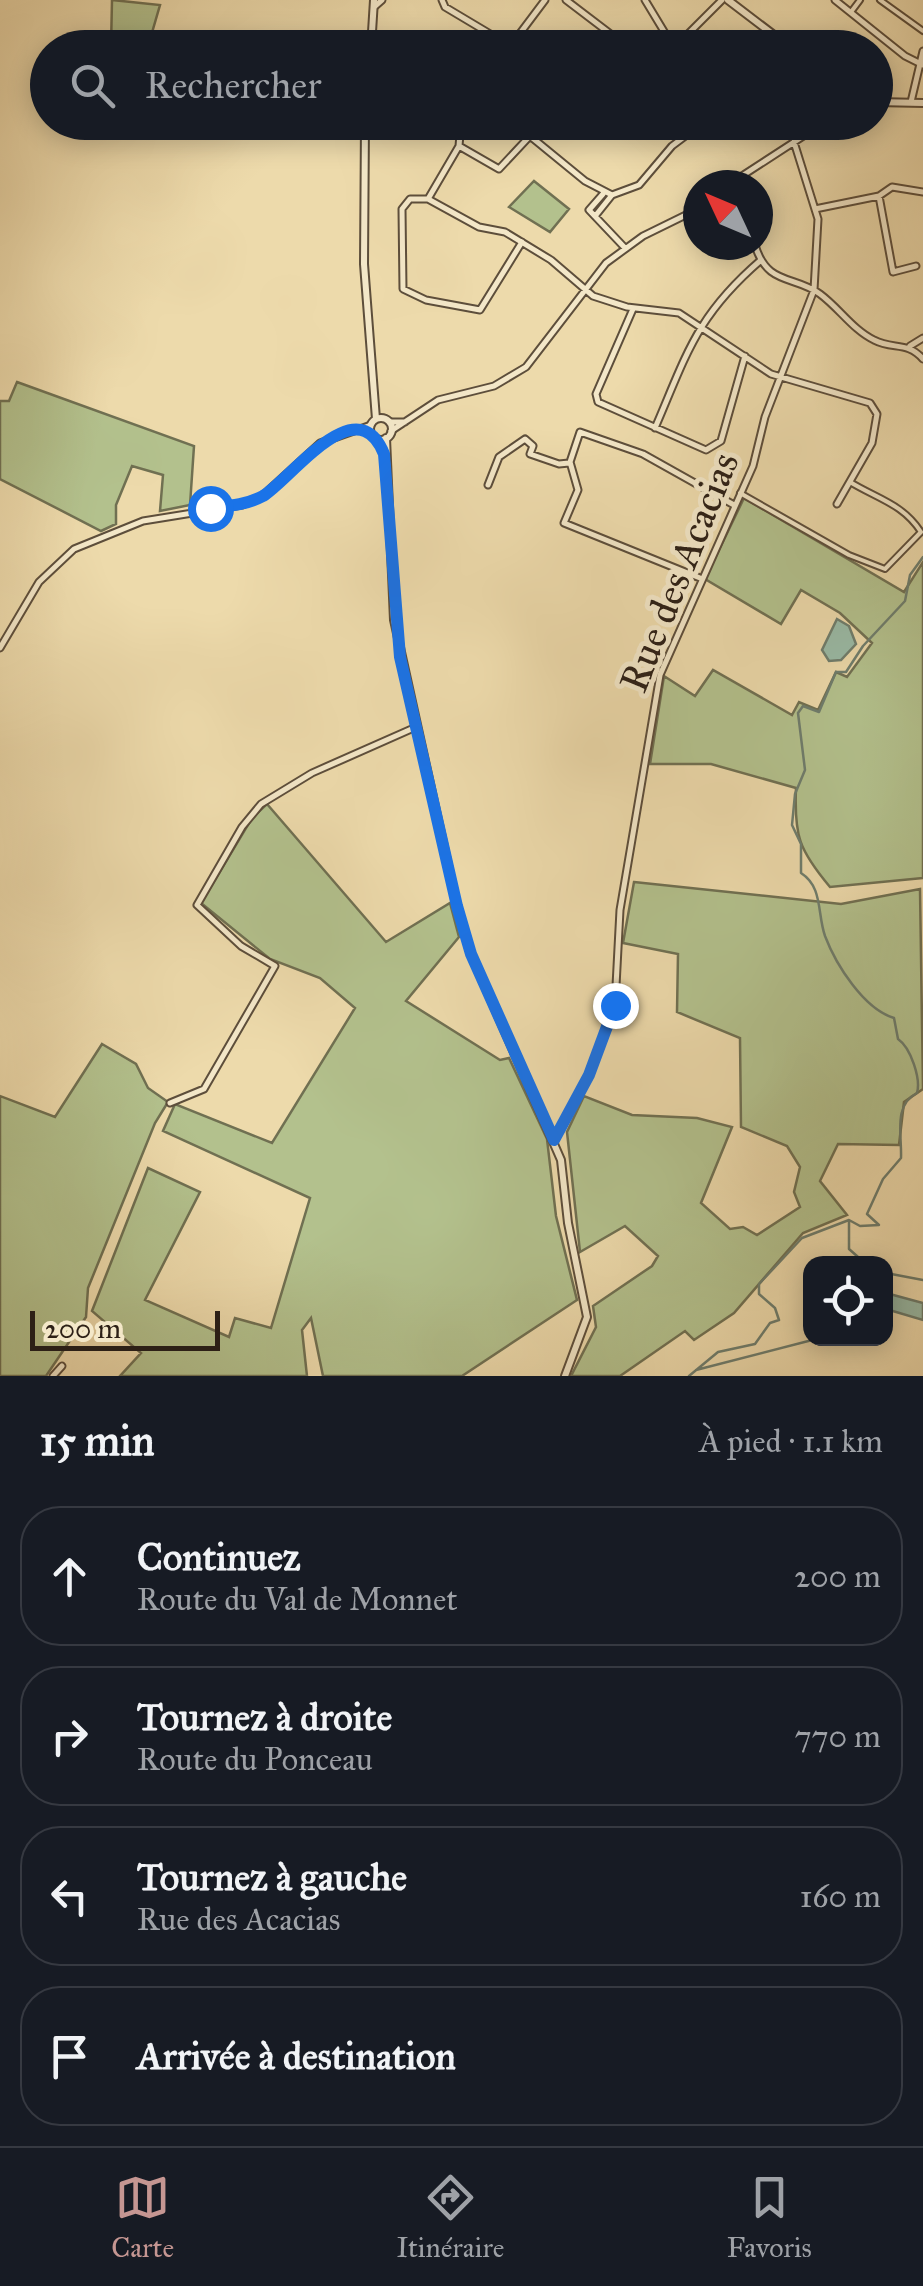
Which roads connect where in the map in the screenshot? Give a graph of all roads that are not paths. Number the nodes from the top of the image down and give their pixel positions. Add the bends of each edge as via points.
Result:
1 (382, 0) edge
2 (442, 0) edge
3 (545, 0) edge
4 (566, 0) edge
5 (646, 0) edge
6 (725, 0) edge
7 (835, 0) edge
8 (860, 0) edge
9 (880, 0) edge
10 (893, 0) edge
11 (374, 4) edge
12 (888, 6) junction
13 (850, 12) junction
14 (372, 30) edge
15 (483, 30) edge
16 (522, 30) edge
17 (605, 30) edge
18 (663, 30) edge
19 (690, 30) edge
20 (766, 30) edge
21 (875, 30) edge
22 (923, 31) edge
23 (893, 43) edge
24 (923, 52) edge
25 (921, 64) edge
26 (922, 101) edge
27 (893, 103) edge
28 (911, 104) junction
29 (364, 140) edge
30 (460, 140) edge
31 (526, 140) edge
32 (535, 140) edge
33 (680, 140) edge
34 (797, 140) edge
35 (794, 142) junction
36 (459, 146) junction
37 (751, 170) edge
38 (923, 192) edge
39 (602, 194) junction
40 (612, 195) junction
41 (879, 196) junction
42 (428, 198) junction
43 (815, 209) junction
44 (596, 215) junction
45 (683, 218) edge
46 (522, 242) junction
47 (625, 248) junction
48 (761, 260) joint
49 (916, 266) dead end
50 (814, 290) junction
51 (587, 291) junction
52 (633, 308) junction
53 (701, 326) junction
54 (923, 338) edge
55 (910, 346) junction
56 (745, 356) junction
57 (923, 359) edge
58 (780, 378) junction
59 (380, 428) junction
60 (655, 428) junction
61 (570, 462) junction
62 (850, 482) junction
63 (488, 485) dead end
64 (740, 494) junction
65 (837, 504) dead end
66 (734, 505) junction
67 (700, 578) junction
68 (0, 648) edge
69 (416, 727) junction
70 (170, 1103) dead end
71 (554, 1140) junction
72 (62, 1366) dead end
73 (53, 1376) edge
74 (565, 1376) edge

1 - 11 street
2 - 15 street
3 - 16 street
4 - 17 street
5 - 18 street
6 - 19 street
6 - 20 street
7 - 13 street
8 - 13 street
9 - 12 street
10 - 12 street
11 - 14 street
12 - 22 street
13 - 21 street
23 - 25 street
24 - 25 street
25 - 28 street
26 - 28 street
27 - 28 street
29 - 59 street via 364,264
30 - 36 street
31 - 36 street via 499,169
32 - 39 street
33 - 40 street via 639,184
34 - 35 street
35 - 37 street
35 - 43 street, Rue des Acacias
36 - 42 street
38 - 41 street via 902,186
39 - 40 street
39 - 44 street via 589,210
40 - 44 street
41 - 43 street
41 - 49 street via 893,272
42 - 46 street
42 - 46 street via 410,199 402,209 402,285 410,295 480,310
43 - 50 street, Rue des Acacias
44 - 47 street
45 - 47 street
46 - 51 street
47 - 51 street
48 - 50 street via 781,280
48 - 53 street
50 - 55 street via 876,341
50 - 58 street, Rue des Acacias
51 - 52 street
51 - 59 street via 526,367 494,386 438,400 408,422
52 - 53 street via 670,310
52 - 60 street via 596,397
53 - 56 street
53 - 60 street
54 - 55 street
55 - 57 street
56 - 58 street
56 - 60 street via 716,448 706,450
58 - 62 street via 874,406 872,443
58 - 64 street, Rue des Acacias
59 - 68 street via 320,443 260,498 143,520 74,549 40,582
59 - 69 street via 394,620
61 - 63 street via 530,454 533,446 525,439 499,457
61 - 66 street via 580,432 644,454
61 - 67 street via 578,490 564,523
62 - 64 street via 898,504 922,532 894,566 849,555
62 - 65 street
64 - 66 street, Rue des Acacias
66 - 67 street, Rue des Acacias
67 - 71 street, Rue des Acacias via 654,694 620,910 615,1005 589,1075
69 - 70 street via 312,774 262,804 242,827 197,905 231,938 275,966 204,1089
69 - 71 street via 471,954
71 - 74 street via 587,1317
72 - 73 street

